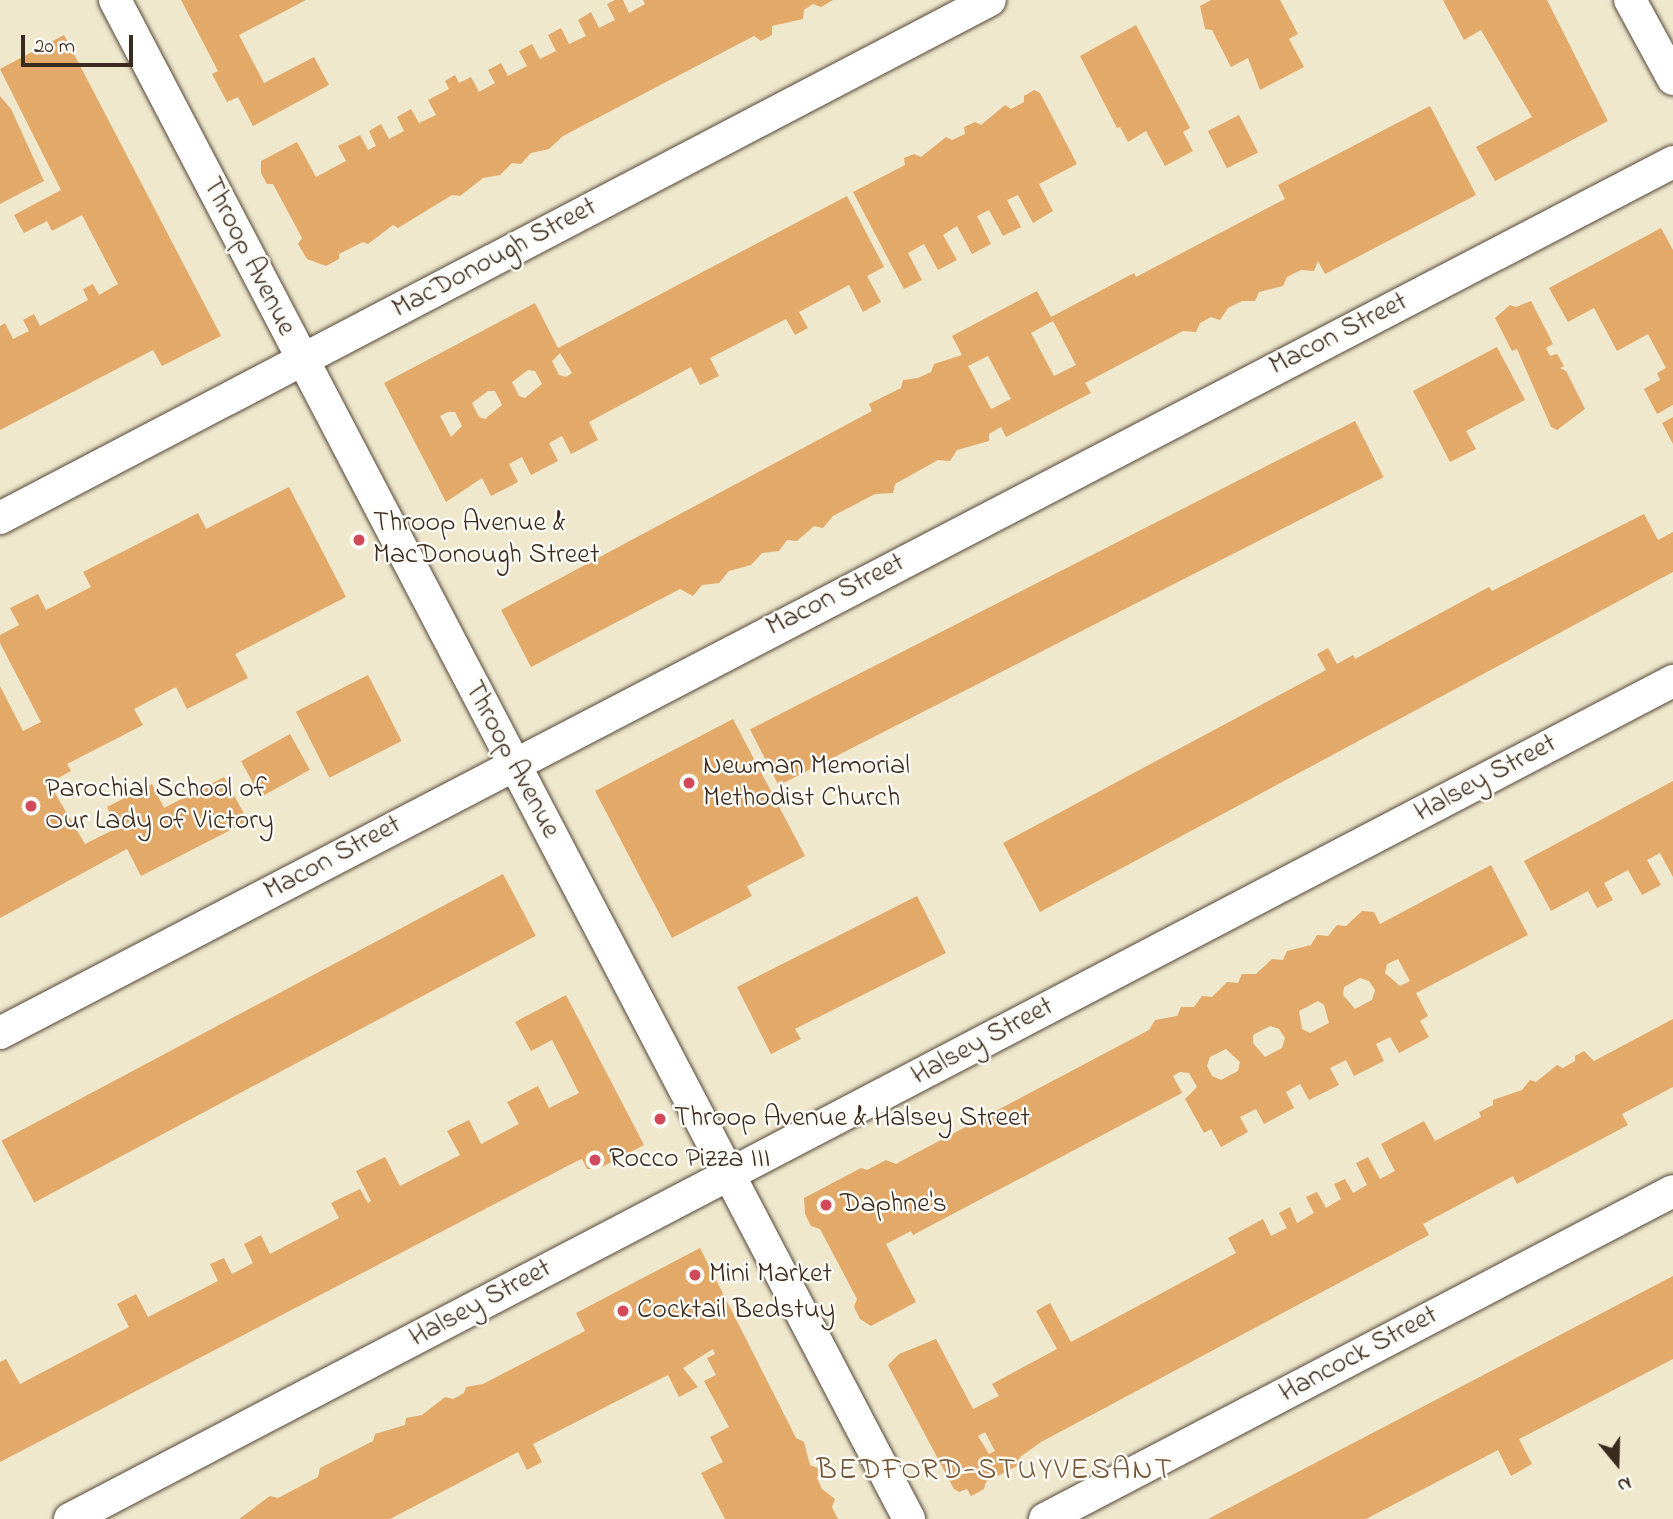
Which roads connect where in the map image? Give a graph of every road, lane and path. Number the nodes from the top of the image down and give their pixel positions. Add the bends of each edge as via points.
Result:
1 (115, 0) edge
2 (990, 0) edge
3 (1630, 0) edge
4 (1673, 79) edge
5 (1673, 162) edge
6 (302, 360) junction
7 (0, 518) edge
8 (1673, 681) edge
9 (514, 764) junction
10 (0, 1033) edge
11 (728, 1174) junction
12 (1673, 1191) edge
13 (70, 1519) edge
14 (909, 1519) edge
15 (1045, 1519) edge

1 - 6 street, Throop Avenue
2 - 6 street, MacDonough Street
3 - 4 street
5 - 9 street, Macon Street
6 - 7 street, MacDonough Street
6 - 9 street, Throop Avenue
8 - 11 street, Halsey Street
9 - 10 street, Macon Street
9 - 11 street, Throop Avenue
11 - 13 street, Halsey Street
11 - 14 street, Throop Avenue
12 - 15 street, Hancock Street

